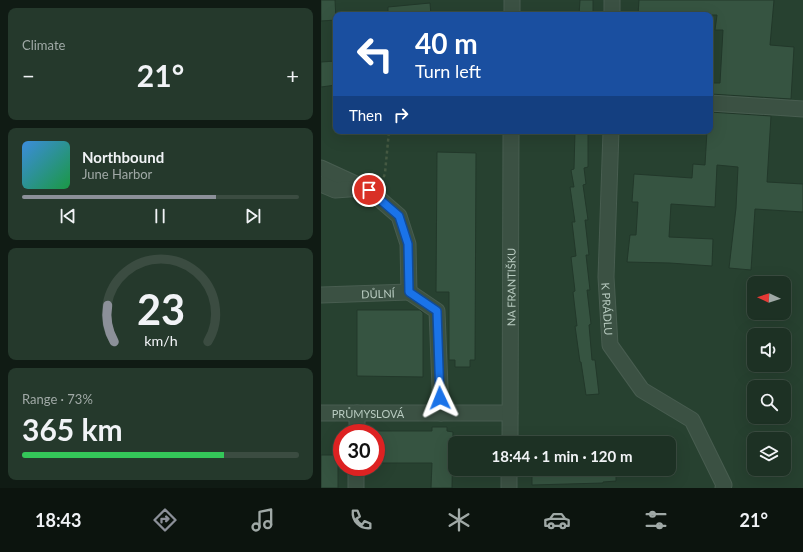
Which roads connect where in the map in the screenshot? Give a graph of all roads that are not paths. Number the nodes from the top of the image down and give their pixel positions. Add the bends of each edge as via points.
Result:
1 (512, 0) edge
2 (612, 0) edge
3 (512, 12) edge
4 (611, 12) edge
5 (713, 103) edge
6 (803, 109) edge
7 (511, 134) edge
8 (611, 134) edge
9 (321, 168) edge
10 (321, 184) edge
11 (364, 188) junction
12 (409, 292) junction
13 (321, 295) edge
14 (321, 413) edge
15 (357, 413) junction
16 (441, 413) junction
17 (510, 413) junction
18 (357, 424) edge
19 (510, 436) edge
20 (357, 476) edge
21 (509, 476) edge
22 (356, 488) edge
23 (509, 488) edge
24 (723, 488) edge

1 - 3 street
2 - 4 street
5 - 6 street
7 - 17 street, NA FRANTIŠKU
8 - 24 street, K PRÁDLU via 606,277 610,345 642,390 692,420 724,485
9 - 11 street, DŮLNÍ
10 - 11 street via 335,190
11 - 12 street, DŮLNÍ via 399,216 408,244
12 - 13 street, DŮLNÍ
12 - 16 street via 437,311
14 - 15 street, PRŮMYSLOVÁ
15 - 16 street, PRŮMYSLOVÁ
15 - 18 street
16 - 17 street, PRŮMYSLOVÁ
17 - 19 street, NA FRANTIŠKU
20 - 22 street
21 - 23 street

